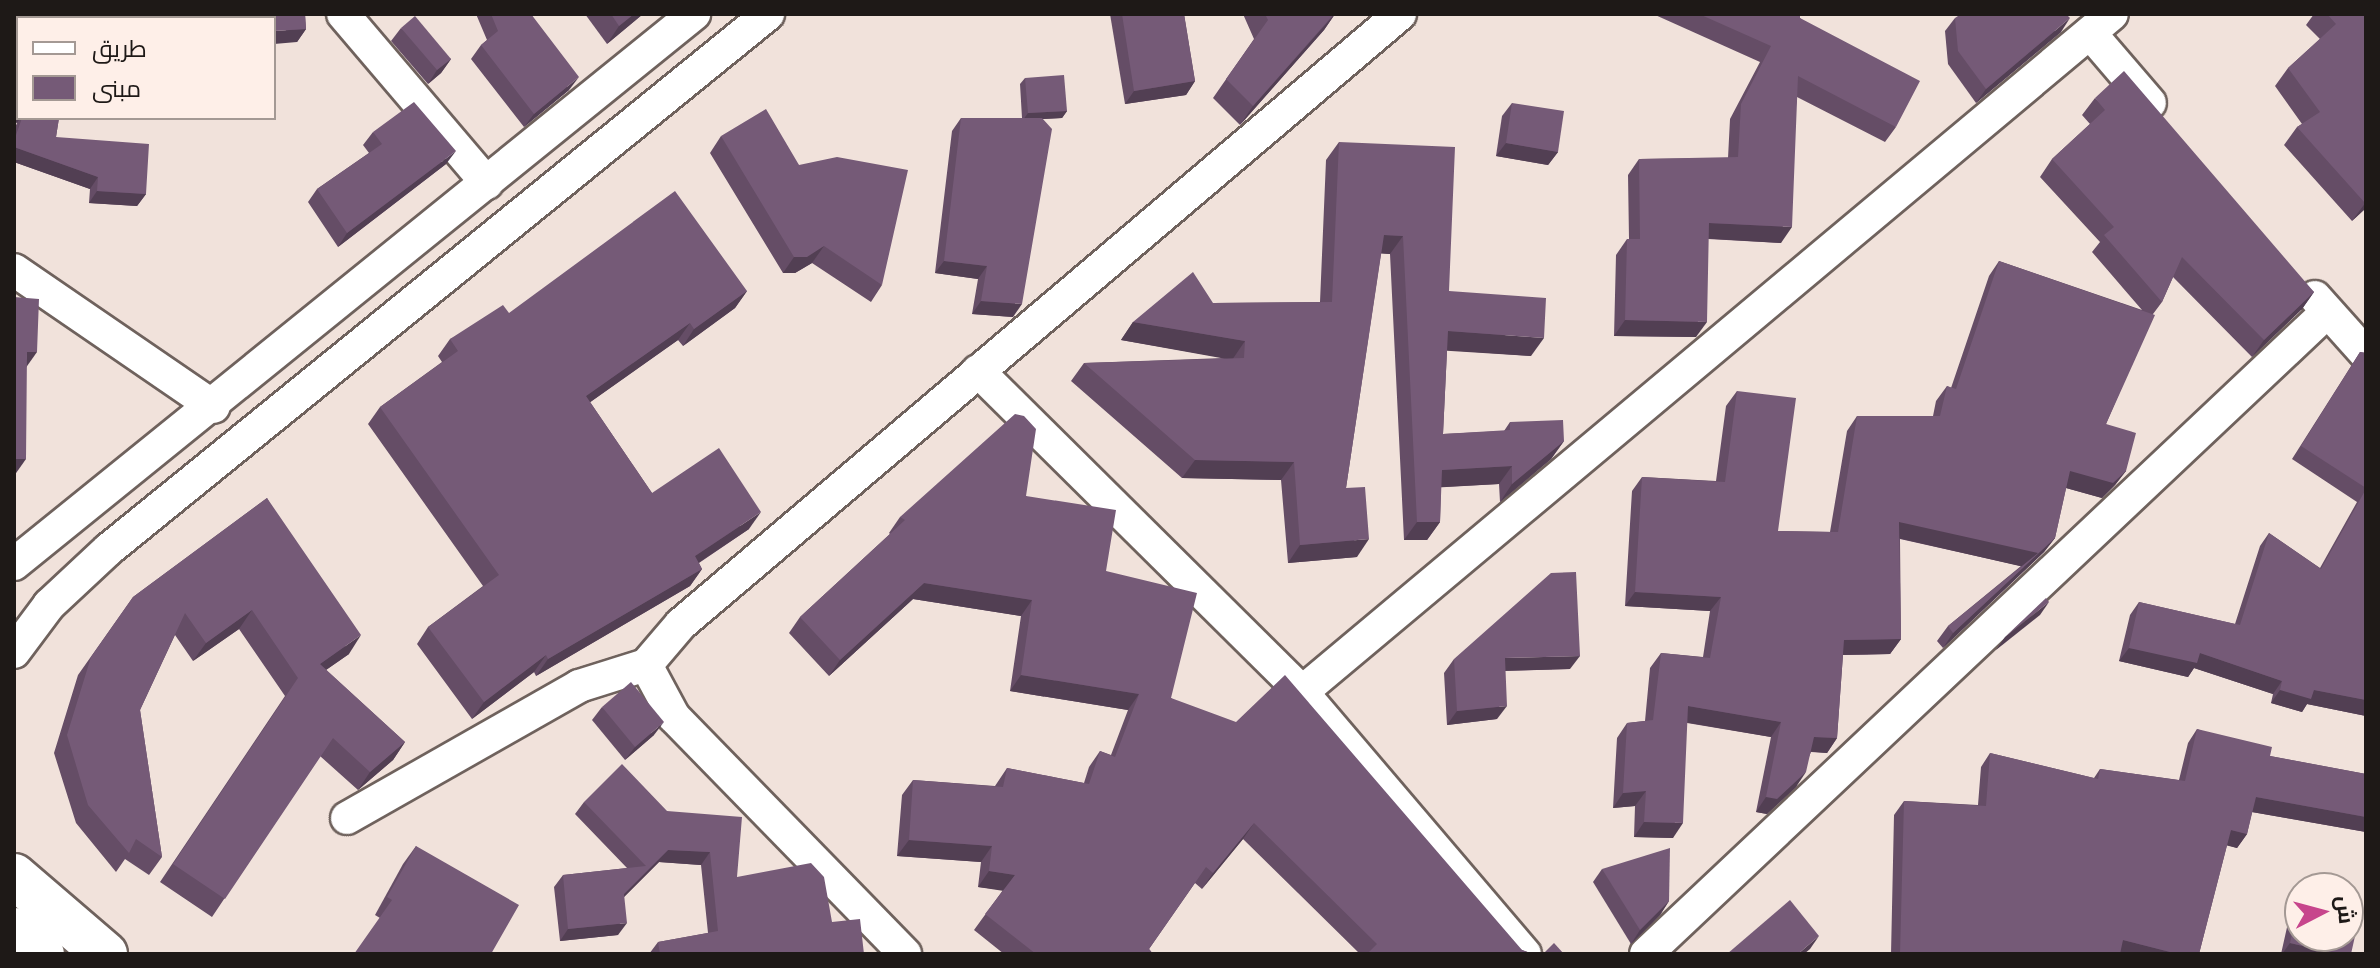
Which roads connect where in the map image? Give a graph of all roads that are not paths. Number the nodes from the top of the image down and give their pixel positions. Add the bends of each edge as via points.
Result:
1 (343, 14) edge
2 (694, 14) edge
3 (768, 14) edge
4 (1400, 14) edge
5 (2101, 23) edge
6 (2173, 130) edge
7 (487, 183) junction
8 (14, 270) edge
9 (2297, 275) edge
10 (2327, 312) junction
11 (2366, 354) edge
12 (978, 371) junction
13 (214, 407) junction
14 (14, 564) edge
15 (14, 652) edge
16 (646, 665) junction
17 (1302, 692) junction
18 (347, 818) dead end
19 (14, 876) edge
20 (14, 930) edge
21 (42, 954) edge
22 (105, 954) edge
23 (905, 954) edge
24 (1525, 954) edge
25 (1646, 954) edge

1 - 7 street
2 - 7 street
3 - 15 street via 109,549 49,605
4 - 12 street
5 - 6 street
5 - 17 street
7 - 13 street
8 - 13 street
9 - 10 street
10 - 11 street
10 - 25 street
12 - 16 street via 681,624
12 - 17 street
13 - 14 street
16 - 18 street via 579,686
16 - 23 street via 674,717
17 - 24 street
19 - 22 street
20 - 21 street

